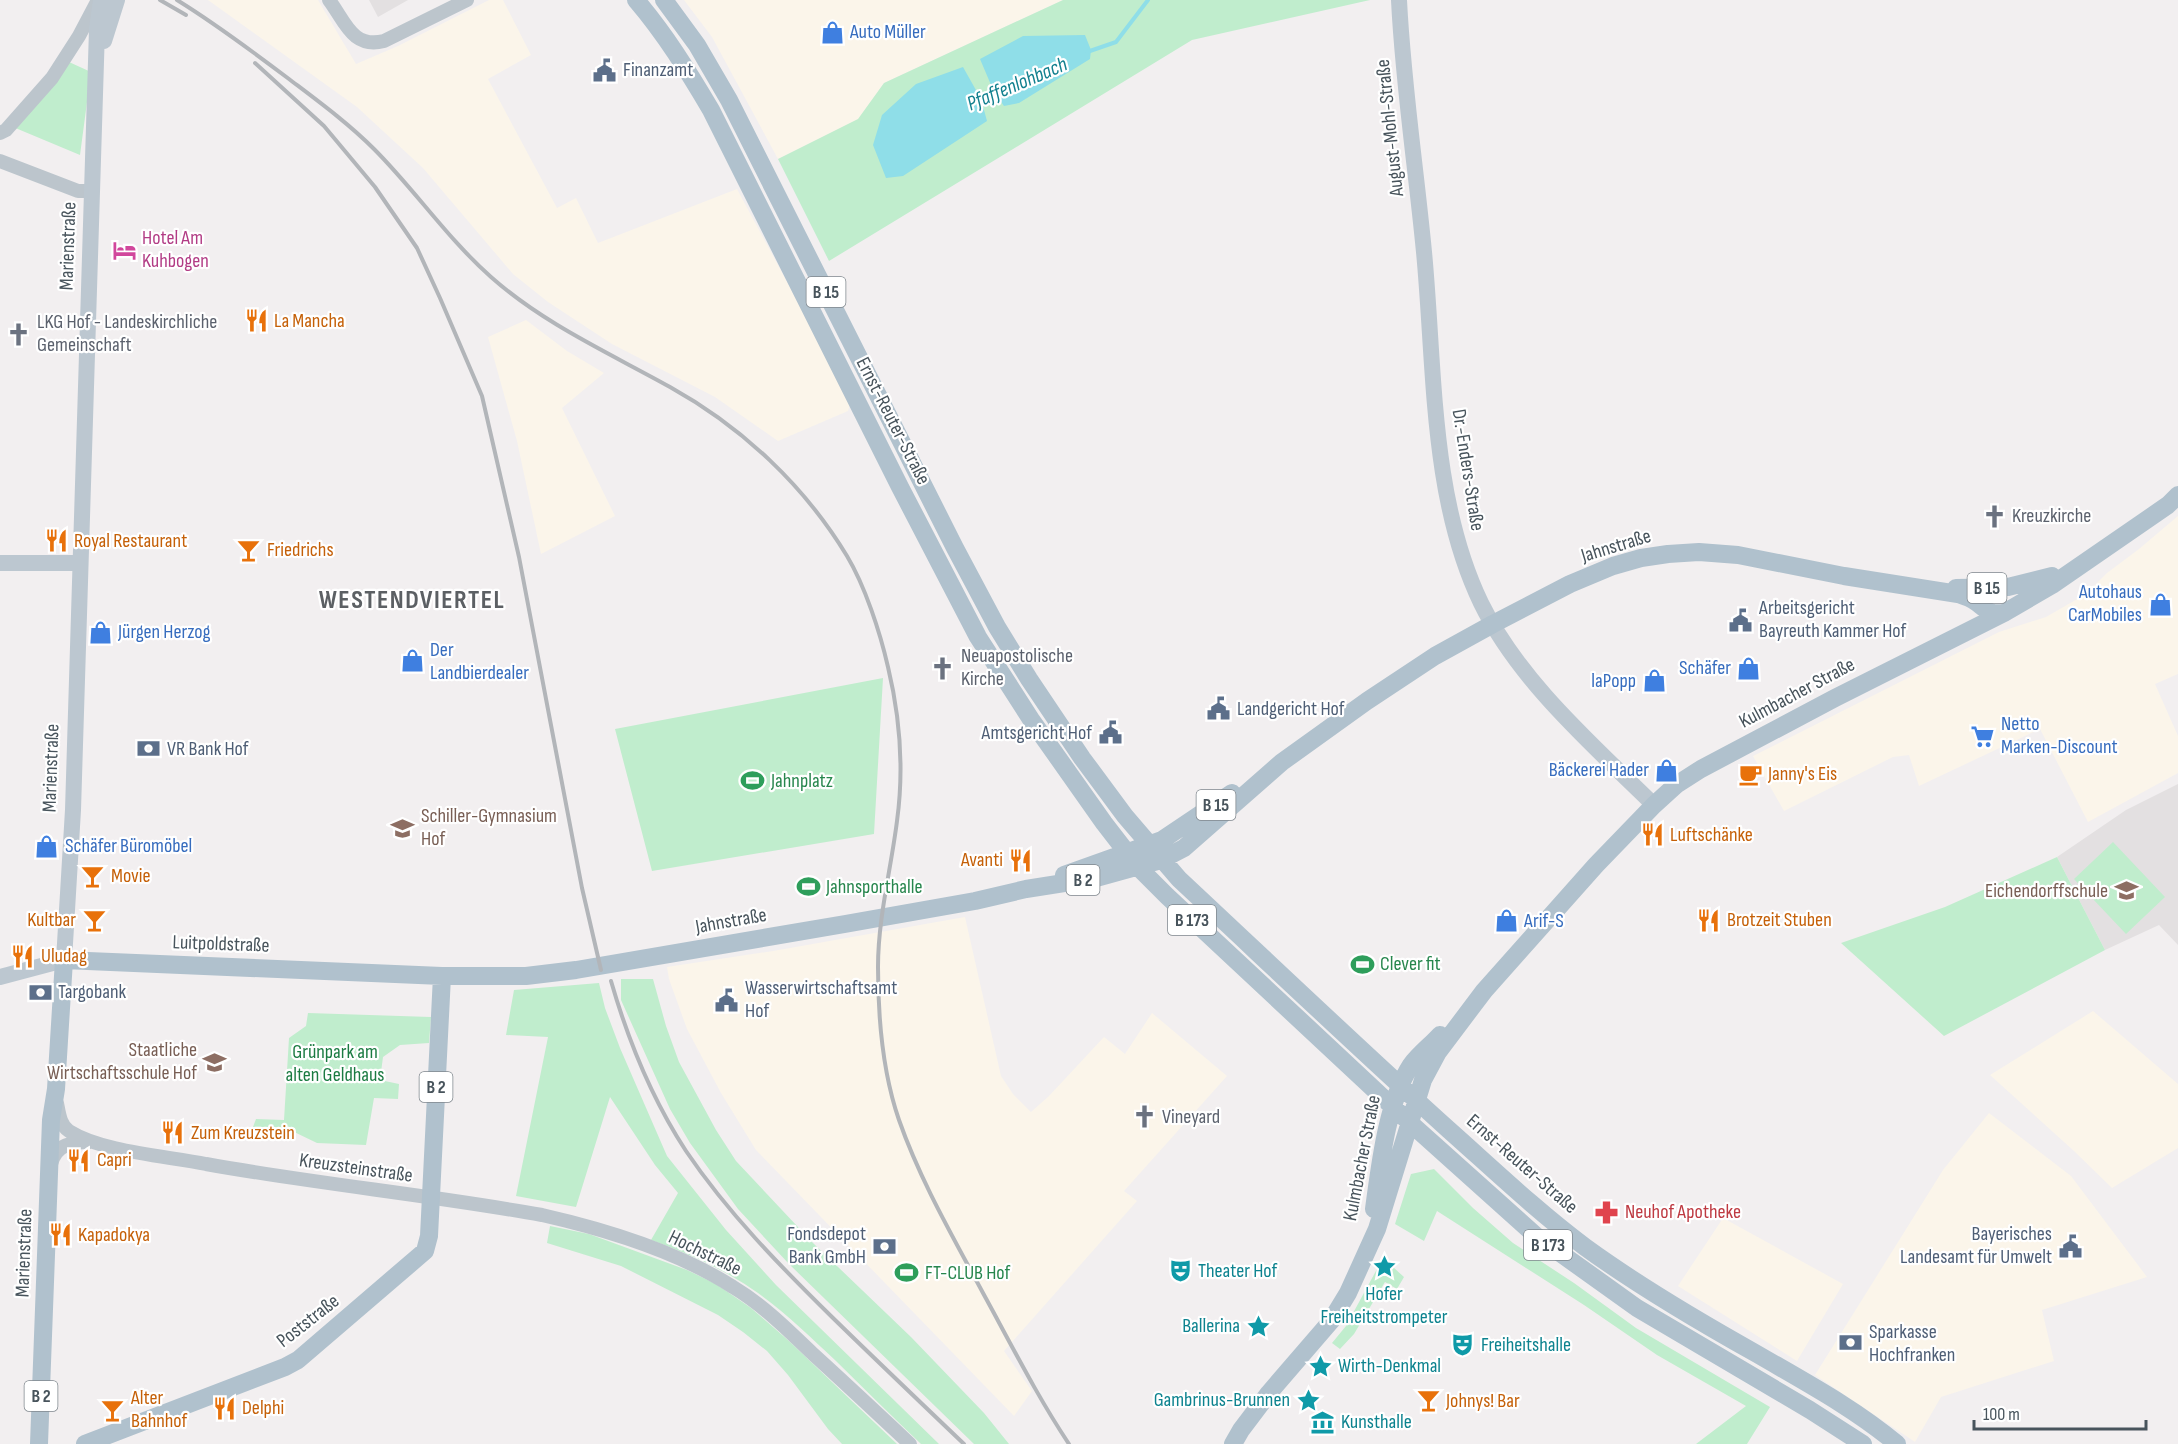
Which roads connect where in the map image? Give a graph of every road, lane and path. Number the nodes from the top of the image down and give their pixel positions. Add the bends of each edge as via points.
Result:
1 (329, 0) edge
2 (467, 0) edge
3 (636, 0) edge
4 (664, 0) edge
5 (1400, 0) edge
6 (107, 3) edge
7 (0, 133) edge
8 (0, 161) edge
9 (92, 191) junction
10 (1424, 252) joint
11 (2178, 495) edge
12 (0, 562) edge
13 (80, 563) junction
14 (2075, 568) junction
15 (1897, 584) junction
16 (2004, 613) junction
17 (1493, 624) junction
18 (1282, 762) junction
19 (1654, 805) junction
20 (1149, 846) junction
21 (1132, 860) junction
22 (1161, 860) junction
23 (64, 960) junction
24 (442, 976) junction
25 (0, 977) edge
26 (1484, 991) junction
27 (1400, 1086) junction
28 (56, 1089) junction
29 (1416, 1101) junction
30 (1393, 1107) junction
31 (61, 1120) junction
32 (1409, 1122) junction
33 (98, 1142) junction
34 (58, 1149) junction
35 (50, 1168) junction
36 (431, 1199) junction
37 (1365, 1258) junction
38 (39, 1444) edge
39 (85, 1444) edge
40 (910, 1444) edge
41 (1233, 1444) edge
42 (1863, 1444) edge
43 (1897, 1444) edge

1 - 2 street via 355,37 372,44
3 - 21 main road, Ernst-Reuter-Straße / B 15 via 661,29 711,110 978,637 1032,721
4 - 20 main road, Ernst-Reuter-Straße / B 15 via 697,45 729,100 997,627 1075,748
5 - 10 main road, August-Mohl-Straße
6 - 7 street via 79,36 52,78
6 - 9 main road, Marienstraße via 96,92
8 - 9 street via 78,191
9 - 13 main road, Marienstraße
10 - 17 main road, Dr.-Enders-Straße via 1446,489 1470,577
11 - 14 main road, Kulmbacher Straße / B 15
12 - 13 main road
13 - 23 main road, Marienstraße
14 - 15 main road, B 15 via 2025,584 1993,588
14 - 16 main road, Kulmbacher Straße / B 15
15 - 16 main road, Jahnstraße / B 15 via 1958,594 1985,611
15 - 17 main road, Jahnstraße / B 15 via 1738,555 1668,554 1613,566
16 - 19 main road, Kulmbacher Straße via 1710,764 1676,785
17 - 18 main road, Jahnstraße / B 15 via 1435,656
17 - 19 main road, Dr.-Enders-Straße via 1561,714
18 - 20 main road, Jahnstraße / B 15
18 - 22 main road, Jahnstraße / B 15 via 1188,845
19 - 26 main road, Kulmbacher Straße
20 - 21 main road, Jahnstraße
20 - 22 main road, B 15
21 - 22 main road, B 15
21 - 24 main road, Jahnstraße / B 2 via 1096,878 638,960 526,976
21 - 30 main road, Ernst-Reuter-Straße / B 173
22 - 27 main road, Ernst-Reuter-Straße / B 173
23 - 24 main road, Luitpoldstraße / B 2
23 - 25 main road, Luitpoldstraße
23 - 28 main road, Marienstraße / B 2
24 - 36 main road, B 2
26 - 27 main road, Kulmbacher Straße via 1413,1063
26 - 29 main road, Kulmbacher Straße via 1438,1053
27 - 29 main road, Ernst-Reuter-Straße / B 173
27 - 30 main road, Kulmbacher Straße
28 - 31 street
28 - 35 main road, Marienstraße / B 2
29 - 32 main road, Kulmbacher Straße
29 - 43 main road, Ernst-Reuter-Straße / B 173 via 1549,1218 1610,1265 1827,1395
30 - 32 main road, Ernst-Reuter-Straße / B 173
30 - 37 main road, Kulmbacher Straße
31 - 33 street, Kreuzsteinstraße via 70,1131
31 - 34 street
32 - 37 main road, Kulmbacher Straße via 1382,1217
32 - 42 main road, Ernst-Reuter-Straße / B 173 via 1535,1235 1586,1274
33 - 34 street, Kreuzsteinstraße via 72,1143
33 - 36 street, Kreuzsteinstraße via 238,1170
34 - 35 street
35 - 38 main road, Marienstraße / B 2
36 - 39 main road, Poststraße via 425,1251 308,1353 285,1367
36 - 40 street, Hochstraße via 576,1222 691,1263 735,1288 779,1322
37 - 41 main road, Kulmbacher Straße via 1331,1321 1269,1393

